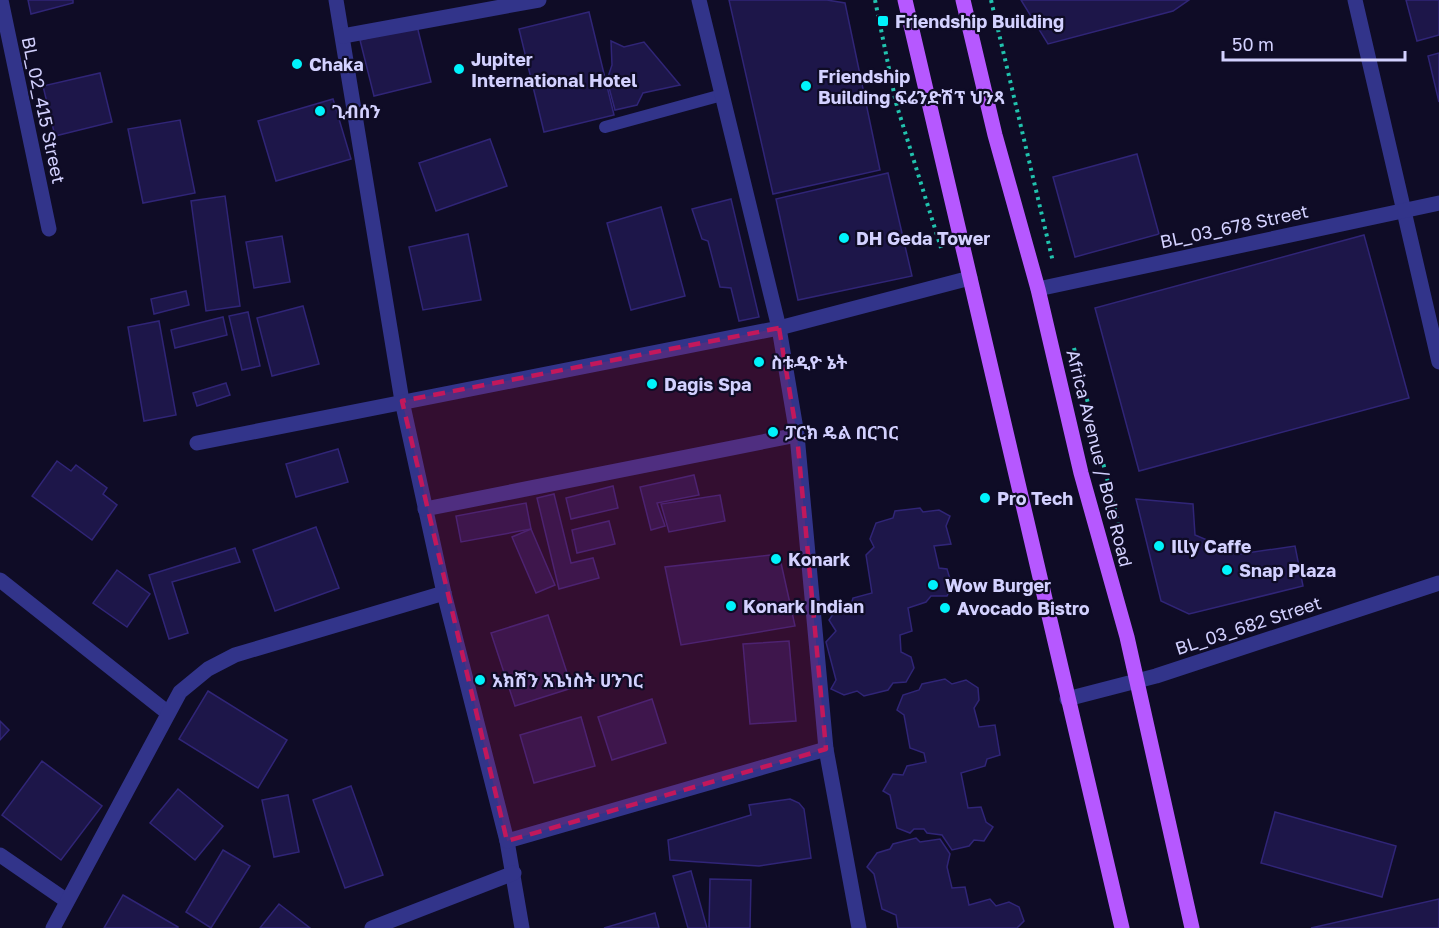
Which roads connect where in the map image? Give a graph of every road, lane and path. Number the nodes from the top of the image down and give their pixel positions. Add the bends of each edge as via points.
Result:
1 (1, 0) edge
2 (336, 0) edge
3 (539, 0) edge
4 (699, 0) edge
5 (905, 0) edge
6 (963, 0) edge
7 (991, 0) edge
8 (1355, 0) edge
9 (343, 36) junction
10 (722, 95) junction
11 (605, 127) dead end
12 (1439, 203) edge
13 (1402, 210) junction
14 (49, 229) dead end
15 (970, 278) junction
16 (1059, 285) junction
17 (1038, 289) junction
18 (779, 328) junction
19 (1073, 341) dead end
20 (1439, 362) edge
21 (402, 401) junction
22 (797, 435) junction
23 (197, 443) dead end
24 (425, 510) junction
25 (1120, 533) dead end
26 (0, 580) edge
27 (1439, 583) edge
28 (444, 593) junction
29 (1137, 681) junction
30 (1067, 699) junction
31 (168, 713) junction
32 (826, 749) junction
33 (507, 841) junction
34 (0, 855) edge
35 (514, 873) junction
36 (67, 901) junction
37 (53, 928) edge
38 (372, 928) edge
39 (522, 928) edge
40 (860, 928) edge
41 (1122, 928) edge
42 (1192, 928) edge

1 - 14 street, BL_02_415 Street
2 - 9 street
3 - 9 street
4 - 10 street
5 - 15 main road
6 - 17 main road, Africa Avenue / Bole Road
7 - 16 path
8 - 13 street
9 - 21 street
10 - 11 lane
10 - 18 street
12 - 13 street, BL_03_678 Street
13 - 16 street, BL_03_678 Street
13 - 20 street
15 - 18 street
15 - 30 main road
16 - 17 street, BL_03_678 Street
17 - 29 main road, Africa Avenue / Bole Road via 1081,472
18 - 21 street
18 - 22 street
19 - 25 path
21 - 23 street
21 - 24 street
22 - 24 street
22 - 32 street
24 - 28 street
26 - 31 street
27 - 29 street, BL_03_682 Street
28 - 31 street via 234,655 208,669 180,692
28 - 33 street
29 - 30 street, BL_03_682 Street
29 - 42 main road, Africa Avenue / Bole Road
30 - 41 main road
31 - 36 street
32 - 33 street
32 - 40 street
33 - 35 street
34 - 36 street
35 - 38 street
35 - 39 street
36 - 37 street

